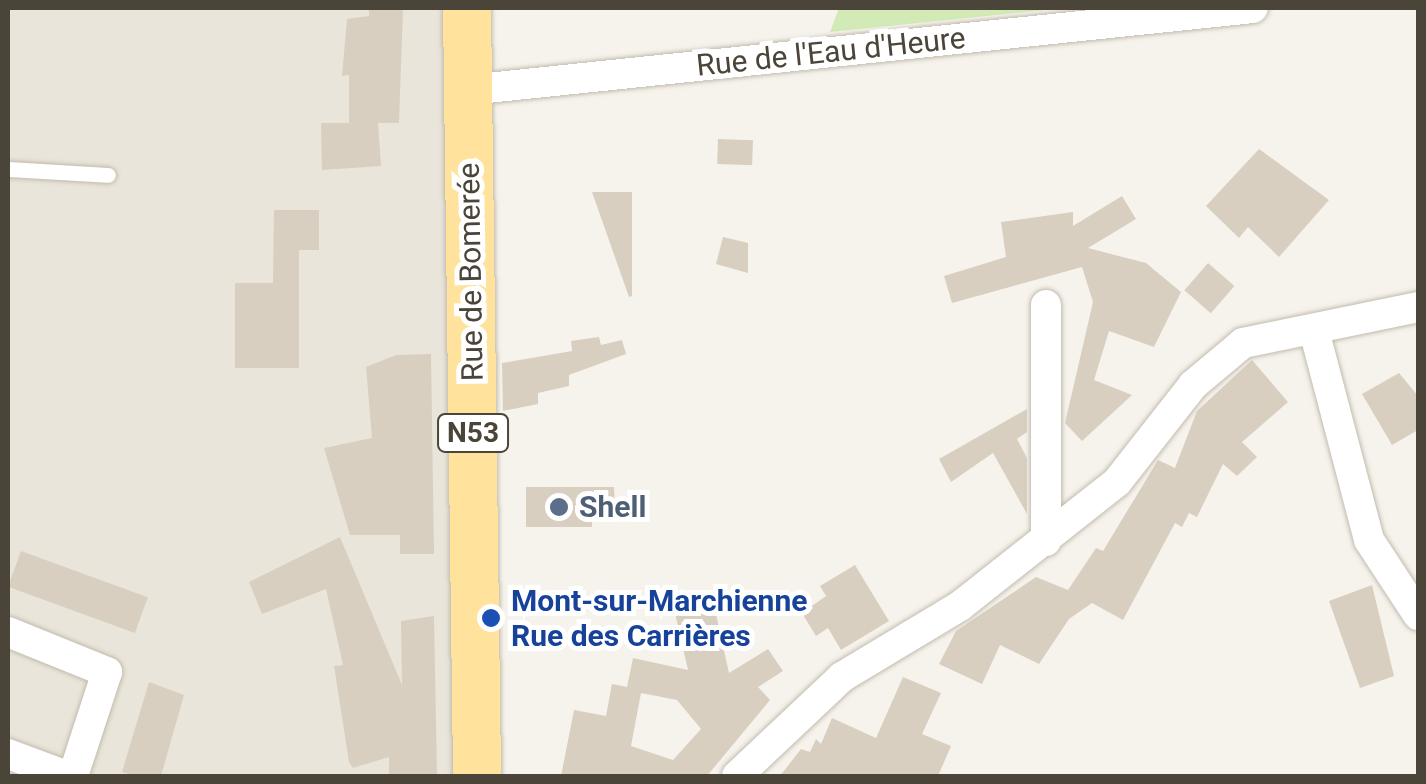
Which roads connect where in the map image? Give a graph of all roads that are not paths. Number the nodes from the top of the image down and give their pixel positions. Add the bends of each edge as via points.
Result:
1 (467, 8) edge
2 (1252, 8) edge
3 (468, 90) junction
4 (8, 169) edge
5 (108, 175) dead end
6 (1046, 305) dead end
7 (1418, 308) edge
8 (1315, 334) junction
9 (1046, 541) junction
10 (1418, 616) edge
11 (8, 632) edge
12 (8, 754) edge
13 (70, 776) edge
14 (477, 776) edge
15 (737, 776) edge

1 - 3 main road, Rue de Bomerée / N53
2 - 3 street, Rue de l'Eau d'Heure
3 - 14 main road, Rue de Bomerée / N53
4 - 5 lane
6 - 9 street
7 - 8 street
8 - 9 street via 1243,343 1193,385 1117,482
8 - 10 street via 1369,540
9 - 15 street via 960,606 842,677
11 - 13 street via 107,672
12 - 13 street

